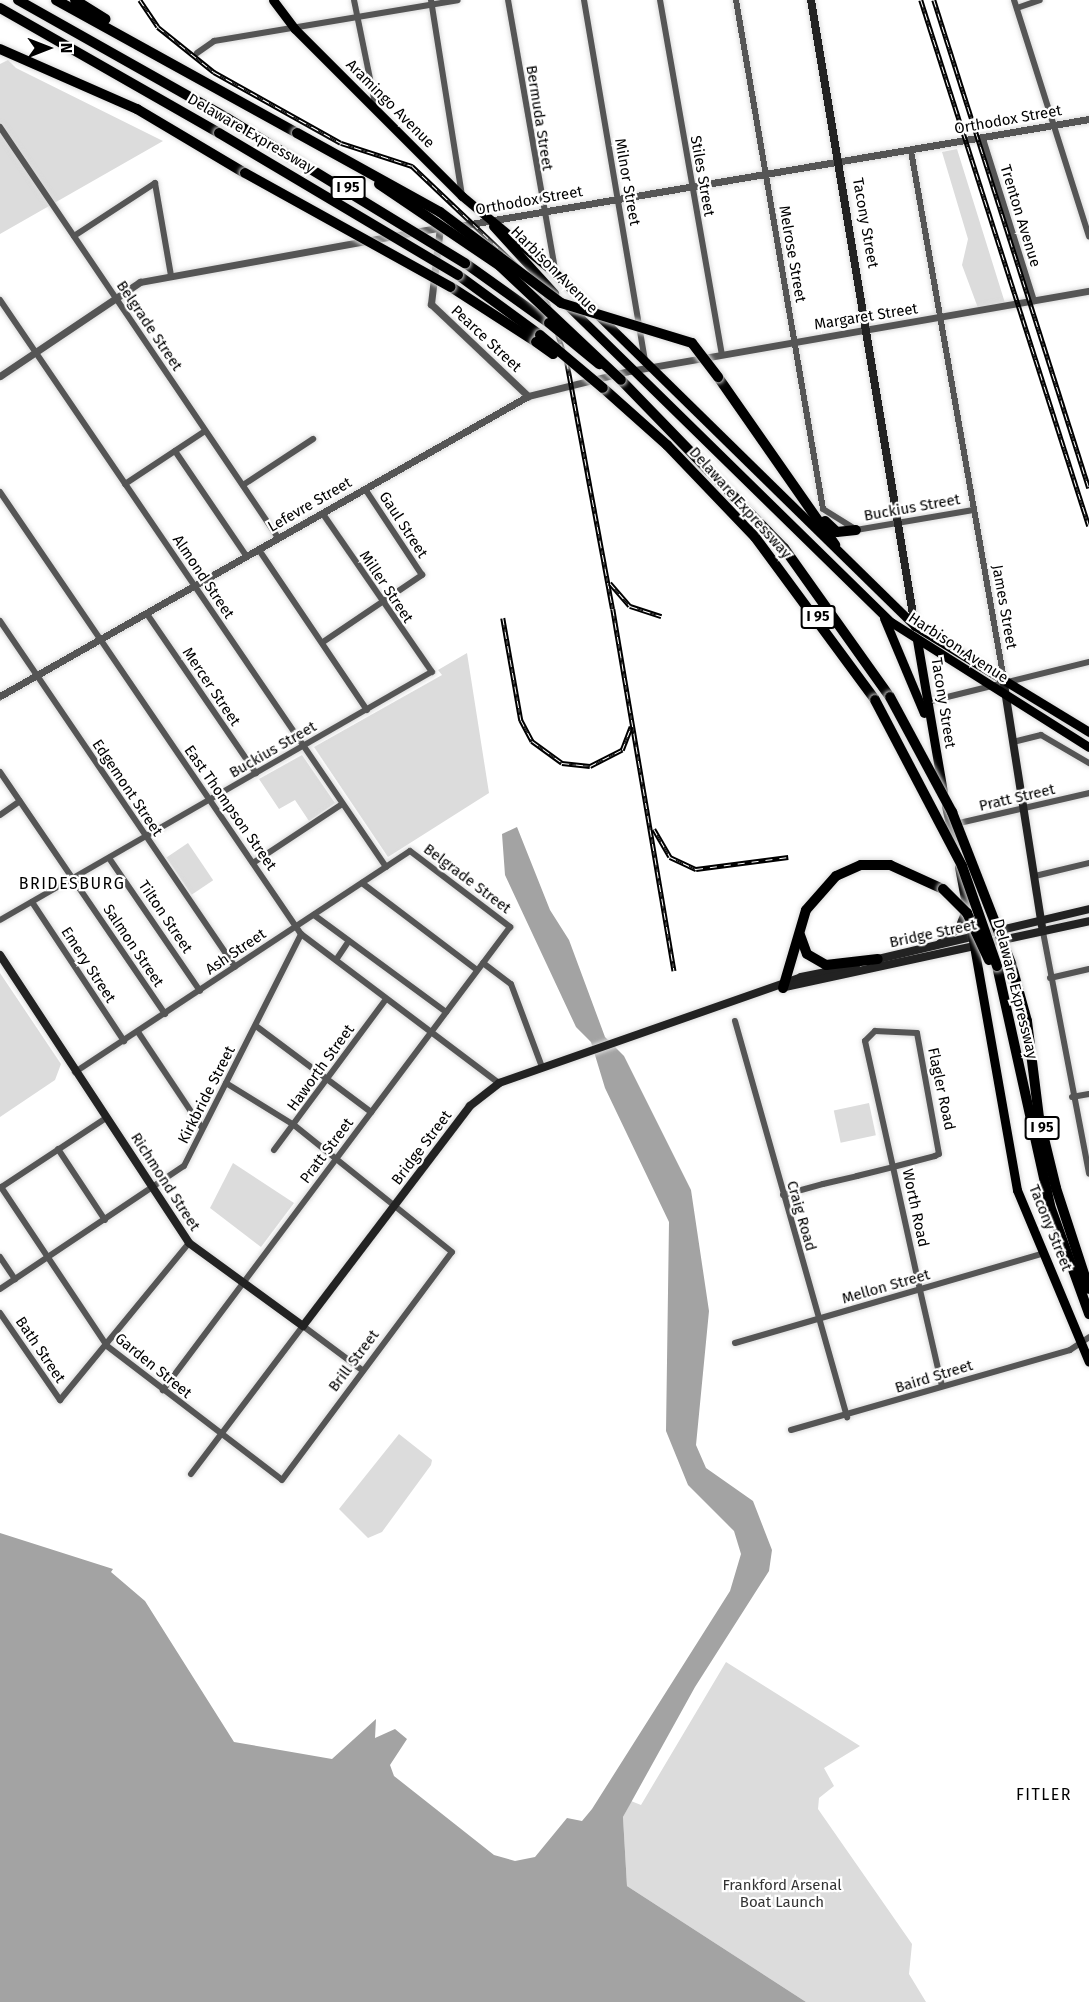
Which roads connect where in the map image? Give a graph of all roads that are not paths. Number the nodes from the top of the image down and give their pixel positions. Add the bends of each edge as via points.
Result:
1 (18, 0) edge
2 (56, 0) edge
3 (75, 0) edge
4 (273, 0) edge
5 (354, 0) edge
6 (458, 0) edge
7 (508, 0) edge
8 (584, 0) edge
9 (660, 0) edge
10 (736, 0) edge
11 (811, 0) edge
12 (1014, 0) edge
13 (1040, 0) edge
14 (431, 2) edge
15 (0, 8) edge
16 (1017, 8) junction
17 (357, 16) junction
18 (295, 29) junction
19 (0, 49) edge
20 (197, 54) dead end
21 (178, 67) junction
22 (377, 112) junction
23 (1089, 119) edge
24 (1054, 126) junction
25 (0, 127) edge
26 (297, 133) junction
27 (983, 138) junction
28 (911, 151) junction
29 (840, 162) junction
30 (765, 175) junction
31 (692, 188) junction
32 (462, 196) junction
33 (618, 200) junction
34 (543, 213) junction
35 (492, 224) junction
36 (440, 227) junction
37 (74, 236) junction
38 (1089, 236) edge
39 (557, 275) junction
40 (171, 276) junction
41 (1089, 291) edge
42 (115, 298) junction
43 (0, 300) edge
44 (1034, 301) junction
45 (940, 318) junction
46 (868, 331) junction
47 (538, 338) junction
48 (795, 342) junction
49 (36, 352) junction
50 (722, 355) junction
51 (646, 367) junction
52 (635, 369) junction
53 (0, 376) edge
54 (621, 380) junction
55 (528, 396) junction
56 (205, 431) junction
57 (313, 440) dead end
58 (175, 451) junction
59 (125, 484) junction
60 (243, 485) junction
61 (365, 489) junction
62 (0, 492) edge
63 (801, 493) junction
64 (973, 510) junction
65 (323, 514) junction
66 (900, 523) junction
67 (855, 530) junction
68 (278, 538) junction
69 (836, 545) junction
70 (260, 550) junction
71 (247, 556) junction
72 (195, 587) junction
73 (381, 602) junction
74 (877, 609) junction
75 (147, 614) junction
76 (0, 621) edge
77 (915, 626) junction
78 (100, 640) junction
79 (323, 642) junction
80 (917, 642) junction
81 (1089, 662) edge
82 (432, 672) joint
83 (37, 676) junction
84 (1004, 684) junction
85 (991, 687) junction
86 (0, 696) edge
87 (1006, 697) junction
88 (927, 702) junction
89 (367, 710) junction
90 (1089, 732) edge
91 (932, 736) junction
92 (1013, 742) junction
93 (303, 747) junction
94 (1089, 747) edge
95 (1089, 763) edge
96 (0, 772) edge
97 (256, 773) junction
98 (1089, 793) edge
99 (210, 800) junction
100 (20, 801) junction
101 (342, 804) junction
102 (1023, 809) junction
103 (0, 815) edge
104 (950, 825) junction
105 (145, 837) junction
106 (410, 851) joint
107 (109, 858) junction
108 (253, 863) junction
109 (1089, 863) edge
110 (386, 867) junction
111 (1035, 876) junction
112 (73, 878) junction
113 (362, 883) junction
114 (33, 902) junction
115 (967, 908) junction
116 (1089, 909) edge
117 (314, 915) junction
118 (0, 920) edge
119 (1089, 921) edge
120 (1041, 922) junction
121 (296, 927) junction
122 (510, 927) joint
123 (800, 930) junction
124 (1043, 932) junction
125 (302, 934) junction
126 (349, 941) junction
127 (975, 945) junction
128 (924, 949) junction
129 (0, 955) edge
130 (878, 959) junction
131 (336, 960) junction
132 (483, 963) junction
133 (235, 968) junction
134 (994, 968) junction
135 (1089, 969) edge
136 (477, 970) junction
137 (1050, 978) junction
138 (783, 987) junction
139 (200, 991) junction
140 (386, 999) junction
141 (446, 1012) junction
142 (165, 1014) junction
143 (735, 1021) dead end
144 (256, 1026) junction
145 (138, 1032) junction
146 (430, 1033) junction
147 (867, 1036) joint
148 (124, 1041) junction
149 (542, 1067) junction
150 (75, 1073) junction
151 (327, 1079) junction
152 (226, 1083) junction
153 (498, 1083) junction
154 (1089, 1094) edge
155 (1072, 1097) junction
156 (371, 1112) junction
157 (106, 1118) junction
158 (294, 1125) junction
159 (202, 1128) junction
160 (1089, 1142) edge
161 (1081, 1144) junction
162 (58, 1149) junction
163 (274, 1150) dead end
164 (337, 1158) junction
165 (893, 1167) junction
166 (1089, 1174) edge
167 (0, 1188) edge
168 (153, 1188) junction
169 (783, 1195) junction
170 (395, 1206) junction
171 (105, 1220) junction
172 (189, 1243) junction
173 (1044, 1253) junction
174 (0, 1257) edge
175 (47, 1258) junction
176 (15, 1279) junction
177 (243, 1283) junction
178 (0, 1289) edge
179 (1089, 1289) edge
180 (920, 1290) junction
181 (0, 1313) edge
182 (1089, 1314) edge
183 (819, 1318) junction
184 (303, 1326) junction
185 (1085, 1338) edge
186 (735, 1343) dead end
187 (107, 1346) junction
188 (1089, 1362) edge
189 (362, 1370) junction
190 (942, 1386) junction
191 (163, 1390) junction
192 (847, 1417) junction
193 (791, 1431) dead end
194 (221, 1435) junction
195 (191, 1474) dead end
196 (278, 1477) joint

1 - 54 highway, Delaware Expressway / I 95, bridge via 227,118 465,263
2 - 21 highway
3 - 21 highway
4 - 18 main road, Aramingo Avenue
5 - 17 street
6 - 14 street
7 - 34 street, Bermuda Street
8 - 33 street, Milnor Street
9 - 31 street, Stiles Street
10 - 30 street, Melrose Street
11 - 29 main road, Tacony Street
12 - 16 street
13 - 16 street
14 - 17 street
14 - 32 street
15 - 47 highway, Delaware Expressway / I 95, bridge via 458,275
16 - 24 street
17 - 18 street
17 - 22 street
18 - 20 street via 213,40
18 - 22 main road, Aramingo Avenue
19 - 47 highway, bridge via 137,110
21 - 26 highway
22 - 32 main road, Aramingo Avenue
23 - 24 street, Orthodox Street
24 - 27 street, Orthodox Street
24 - 38 street
25 - 37 street, Belgrade Street
26 - 54 highway, bridge via 501,266
26 - 63 highway, bridge via 440,212 561,303 692,343
27 - 28 street, Orthodox Street
27 - 44 street, Trenton Avenue
28 - 29 street, Orthodox Street
28 - 45 street, James Street
29 - 30 street, Orthodox Street
29 - 46 main road, Tacony Street
30 - 31 street, Orthodox Street
30 - 48 street, Melrose Street
31 - 33 street, Orthodox Street
31 - 50 street, Stiles Street
32 - 35 main road, Aramingo Avenue
33 - 34 street, Orthodox Street
33 - 51 street, Milnor Street
34 - 35 street, Orthodox Street
34 - 39 street, Bermuda Street
35 - 36 street, Orthodox Street
35 - 39 main road, Harbison Avenue
35 - 52 main road, Harbison Avenue via 498,237
36 - 40 street, Orthodox Street
36 - 55 street, Pearce Street via 432,304
37 - 40 street via 155,183
37 - 42 street, Belgrade Street
39 - 51 main road, Harbison Avenue
40 - 42 street, Orthodox Street via 140,282
41 - 44 street, Margaret Street
42 - 49 street, Orthodox Street
42 - 56 street, Belgrade Street
43 - 49 street, Almond Street
44 - 45 street, Margaret Street
45 - 46 street, Margaret Street
45 - 64 street, James Street
46 - 48 street, Margaret Street
46 - 66 main road, Tacony Street
47 - 134 highway, Delaware Expressway / I 95, bridge via 603,388 734,514 875,700 962,866
48 - 50 street, Margaret Street
48 - 67 street, Melrose Street via 823,509
49 - 53 street, Orthodox Street
49 - 59 street, Almond Street
50 - 51 street, Margaret Street
51 - 52 street, Lefevre Street
51 - 69 main road, Harbison Avenue
52 - 55 street, Lefevre Street
52 - 74 main road, Harbison Avenue
54 - 179 highway, Delaware Expressway / I 95, bridge via 784,548 890,697 956,821 1011,963 1027,1021 1052,1170
55 - 61 street, Lefevre Street
56 - 58 street
56 - 60 street, Belgrade Street
57 - 60 street
58 - 59 street
58 - 71 street
59 - 72 street, Almond Street
60 - 68 street, Belgrade Street
61 - 65 street, Lefevre Street
61 - 73 street, Gaul Street via 422,574
62 - 78 street, East Thompson Street
63 - 67 highway via 832,529
63 - 69 highway
64 - 66 street, Buckius Street
64 - 84 street, James Street
65 - 68 street, Lefevre Street
65 - 73 street, Miller Street
66 - 67 street, Buckius Street
66 - 77 main road, Tacony Street
68 - 70 street, Lefevre Street
69 - 77 main road, Harbison Avenue
70 - 71 street, Lefevre Street
70 - 79 street
71 - 72 street, Lefevre Street
72 - 75 street, Lefevre Street
72 - 93 street, Almond Street
73 - 79 street
73 - 82 street, Miller Street
74 - 80 main road, Harbison Avenue
74 - 91 main road via 898,643
75 - 78 street, Lefevre Street
75 - 97 street, Mercer Street
76 - 83 street, Edgemont Street
77 - 80 main road, Tacony Street
77 - 84 main road, Harbison Avenue
78 - 83 street, Lefevre Street
78 - 99 street, East Thompson Street
79 - 89 street
80 - 85 main road, Harbison Avenue
80 - 88 main road, Tacony Street
81 - 84 street
82 - 89 street, Buckius Street
83 - 86 street, Lefevre Street
83 - 105 street, Edgemont Street
84 - 85 street
84 - 87 main road, James Street
84 - 90 main road, Harbison Avenue
85 - 87 main road, Harbison Avenue
85 - 88 street
87 - 92 main road, James Street
87 - 94 main road, Harbison Avenue
88 - 91 main road, Tacony Street
89 - 93 street, Buckius Street
91 - 104 main road, Tacony Street
92 - 95 street via 1041,735
92 - 102 main road, James Street
93 - 97 street, Buckius Street
93 - 101 street, Almond Street
96 - 100 street, Salmon Street
97 - 99 street, Buckius Street
98 - 102 street, Pratt Street
99 - 105 street, Buckius Street
99 - 108 street, East Thompson Street
100 - 103 street
100 - 112 street, Salmon Street
101 - 108 street
101 - 110 street, Almond Street
102 - 104 street, Pratt Street
102 - 111 main road, James Street
104 - 115 main road, Tacony Street
105 - 107 street, Buckius Street
105 - 133 street, Edgemont Street
106 - 110 street, Ash Street
106 - 122 street, Belgrade Street
107 - 112 street, Buckius Street
107 - 139 street, Tilton Street
108 - 121 street, East Thompson Street
109 - 111 street
110 - 113 street, Ash Street
111 - 120 main road, James Street
112 - 114 street, Buckius Street
112 - 142 street, Salmon Street
113 - 117 street, Ash Street
113 - 136 street
114 - 118 street, Buckius Street
114 - 148 street, Emery Street
115 - 127 main road, Tacony Street
115 - 128 main road via 956,931
116 - 120 main road, Bridge Street
117 - 121 street, Ash Street
117 - 126 street
119 - 124 main road, Bridge Street
120 - 124 main road, James Street
120 - 127 main road, Bridge Street
121 - 125 street, East Thompson Street
121 - 133 street, Ash Street
122 - 132 street, Pratt Street
123 - 130 highway via 803,948 816,961 838,966
123 - 134 highway, bridge via 816,894 836,876 861,865 900,868 943,888 967,913
123 - 138 highway
124 - 127 main road, Bridge Street
124 - 137 street, James Street
125 - 131 street, East Thompson Street
125 - 144 street, Kirkbride Street
126 - 131 street
126 - 141 street
127 - 128 main road, Bridge Street
127 - 138 main road, Bridge Street
127 - 173 main road, Tacony Street via 1017,1190
128 - 130 main road, Bridge Street
129 - 150 main road, Richmond Street
130 - 138 main road, Bridge Street via 801,977
131 - 140 street, East Thompson Street
132 - 136 street, Pratt Street
132 - 149 street via 511,984
133 - 139 street, Ash Street
134 - 182 highway, Delaware Expressway / I 95 via 1013,1033 1050,1206
135 - 137 street
136 - 141 street, Pratt Street
137 - 155 street, James Street
138 - 149 main road, Bridge Street
139 - 142 street, Ash Street
140 - 146 street, East Thompson Street
140 - 151 street, Haworth Street
141 - 146 street, Pratt Street
142 - 145 street, Ash Street
143 - 169 street, Craig Road
144 - 151 street
144 - 152 street, Kirkbride Street
145 - 148 street, Ash Street
145 - 159 street
146 - 153 street, East Thompson Street
146 - 156 street, Pratt Street
147 - 165 street, Worth Road
147 - 165 street, Flagler Road via 898,1029 916,1033 941,1150
148 - 150 street, Ash Street
149 - 153 main road, Bridge Street
150 - 157 main road, Richmond Street
151 - 156 street
151 - 158 street, Haworth Street
152 - 158 street
152 - 159 street, Kirkbride Street
153 - 170 main road, Bridge Street via 470,1106
154 - 155 street
155 - 161 street, James Street
156 - 164 street, Pratt Street
157 - 162 street
157 - 168 main road, Richmond Street
158 - 163 street, Haworth Street
158 - 164 street
159 - 168 street, Kirkbride Street via 184,1166
160 - 161 street
161 - 166 street, James Street
162 - 167 street
162 - 171 street
164 - 170 street
164 - 177 street, Pratt Street
165 - 169 street
165 - 180 street, Worth Road
167 - 175 street, Garden Street
168 - 171 street, Kirkbride Street
168 - 172 main road, Richmond Street
169 - 183 street, Craig Road
170 - 184 main road, Bridge Street
170 - 189 street, Brill Street via 450,1254
171 - 175 street, Kirkbride Street
172 - 177 main road, Richmond Street
172 - 187 street
173 - 180 street, Mellon Street
173 - 185 main road, Tacony Street
174 - 176 street
175 - 176 street, Kirkbride Street
175 - 187 street, Garden Street
176 - 178 street, Kirkbride Street
177 - 184 main road, Richmond Street
177 - 191 street, Pratt Street
180 - 183 street, Mellon Street
180 - 190 street, Worth Road
181 - 187 street, Bath Street via 60,1400
183 - 186 street, Mellon Street
183 - 192 street, Craig Road
184 - 189 street, Richmond Street
184 - 194 street, Bridge Street
185 - 188 main road, Tacony Street
185 - 190 street, Baird Street via 1070,1350
187 - 191 street, Garden Street
189 - 196 street, Brill Street via 282,1480
190 - 192 street, Baird Street
191 - 194 street, Garden Street
192 - 193 street, Baird Street
194 - 195 street, Bridge Street
194 - 196 street, Garden Street

